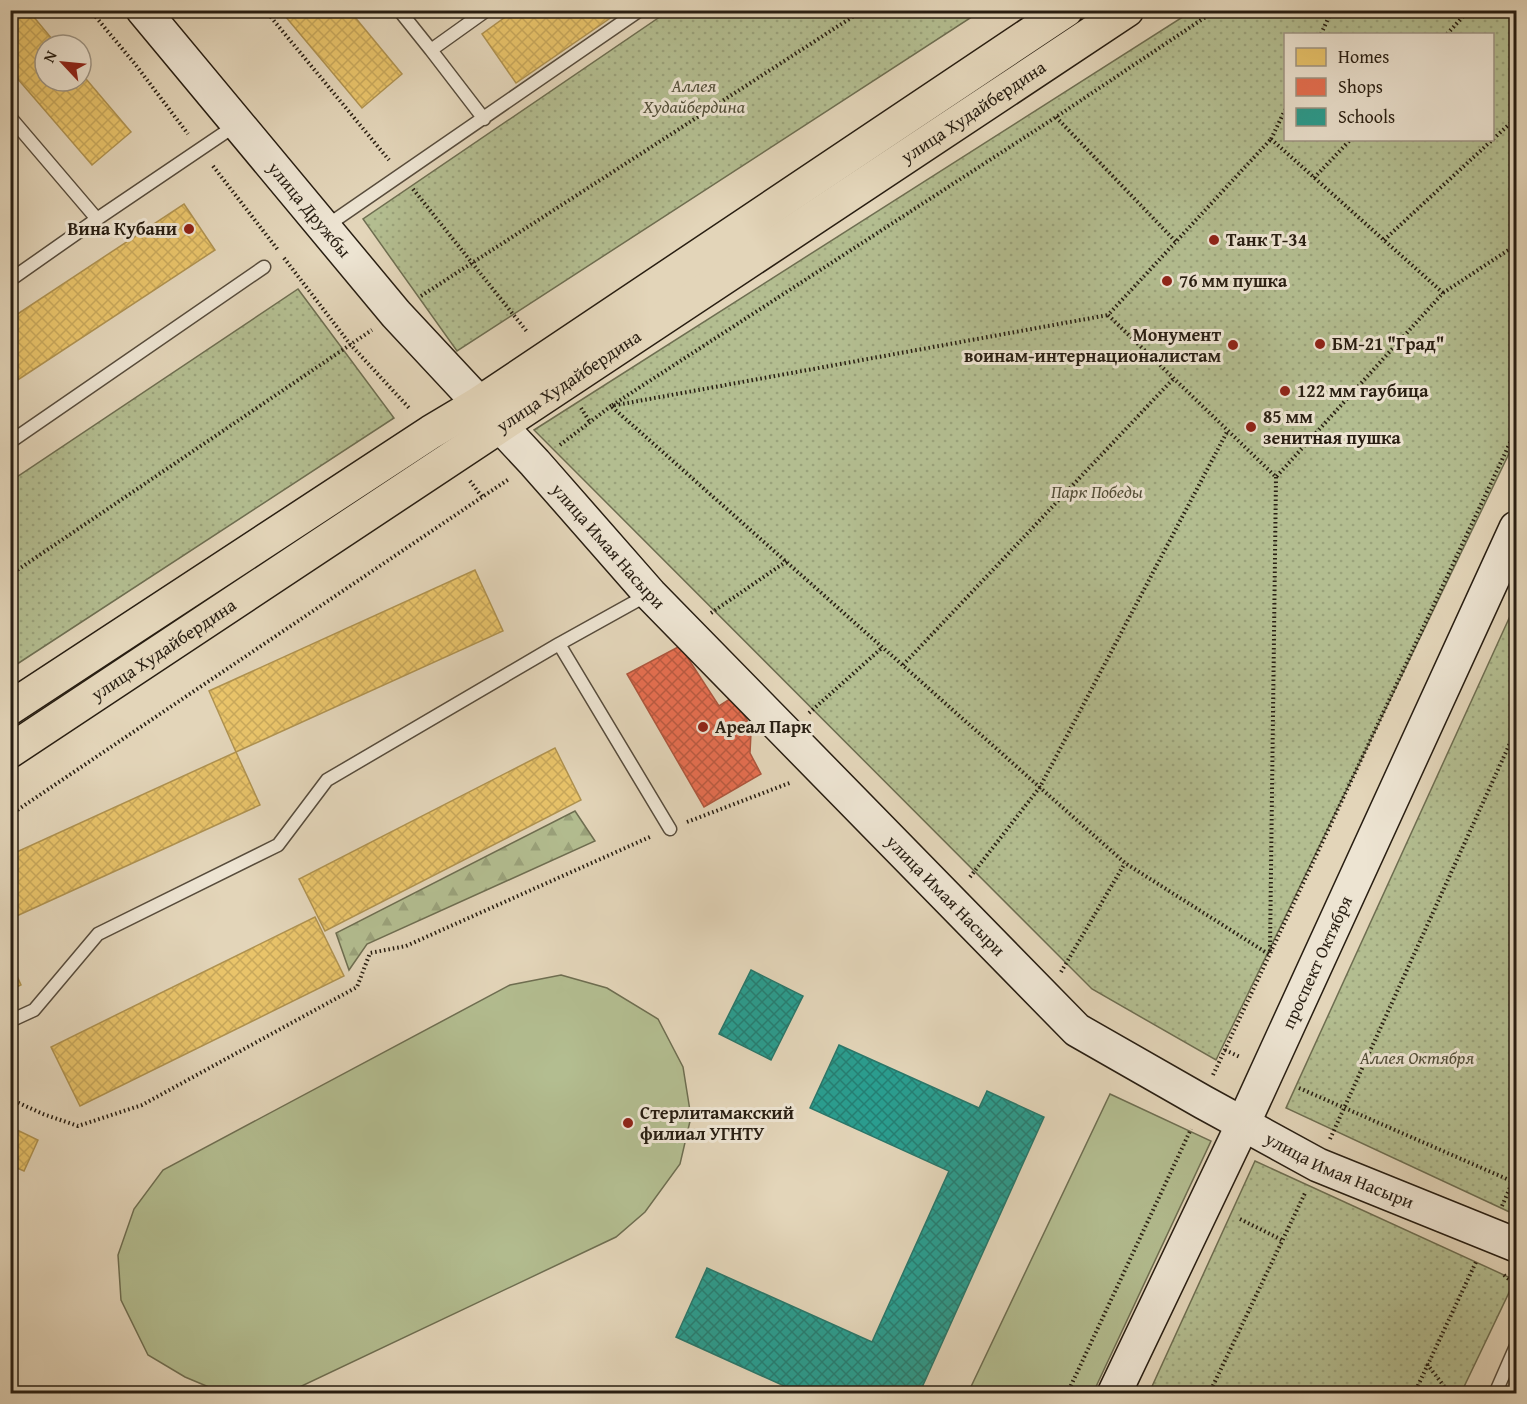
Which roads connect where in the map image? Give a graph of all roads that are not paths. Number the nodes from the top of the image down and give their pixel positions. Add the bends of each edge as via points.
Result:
1 (143, 10) edge
2 (399, 10) edge
3 (486, 10) edge
4 (640, 10) edge
5 (1066, 10) edge
6 (1127, 10) edge
7 (431, 50) junction
8 (10, 117) edge
9 (484, 119) junction
10 (237, 125) junction
11 (97, 219) junction
12 (324, 228) junction
13 (264, 267) dead end
14 (10, 280) edge
15 (478, 404) junction
16 (501, 427) junction
17 (10, 442) edge
18 (1516, 528) edge
19 (650, 594) junction
20 (559, 644) junction
21 (10, 708) edge
22 (10, 751) edge
23 (670, 829) road end
24 (10, 1021) edge
25 (1243, 1124) junction
26 (1516, 1245) edge
27 (1516, 1346) edge
28 (1114, 1394) edge
29 (1495, 1394) edge

1 - 10 main road, улица Дружбы
2 - 7 lane
3 - 7 lane
4 - 9 lane
5 - 15 main road, улица Худайбердина
6 - 16 main road, улица Худайбердина
7 - 9 lane
8 - 11 lane
9 - 12 lane
10 - 11 lane
10 - 12 main road, улица Дружбы
11 - 14 lane
12 - 15 main road, улица Дружбы
13 - 17 lane
15 - 16 main road, улица Имая Насыри
15 - 21 main road, улица Худайбердина
16 - 19 main road, улица Имая Насыри
16 - 22 main road, улица Худайбердина
18 - 25 main road, проспект Октября
19 - 20 lane
19 - 25 main road, улица Имая Насыри via 1077,1030
20 - 23 lane
20 - 24 lane via 327,780 278,845 98,934 34,1010
25 - 26 main road, улица Имая Насыри via 1318,1165
25 - 28 main road, проспект Октября
27 - 29 lane

